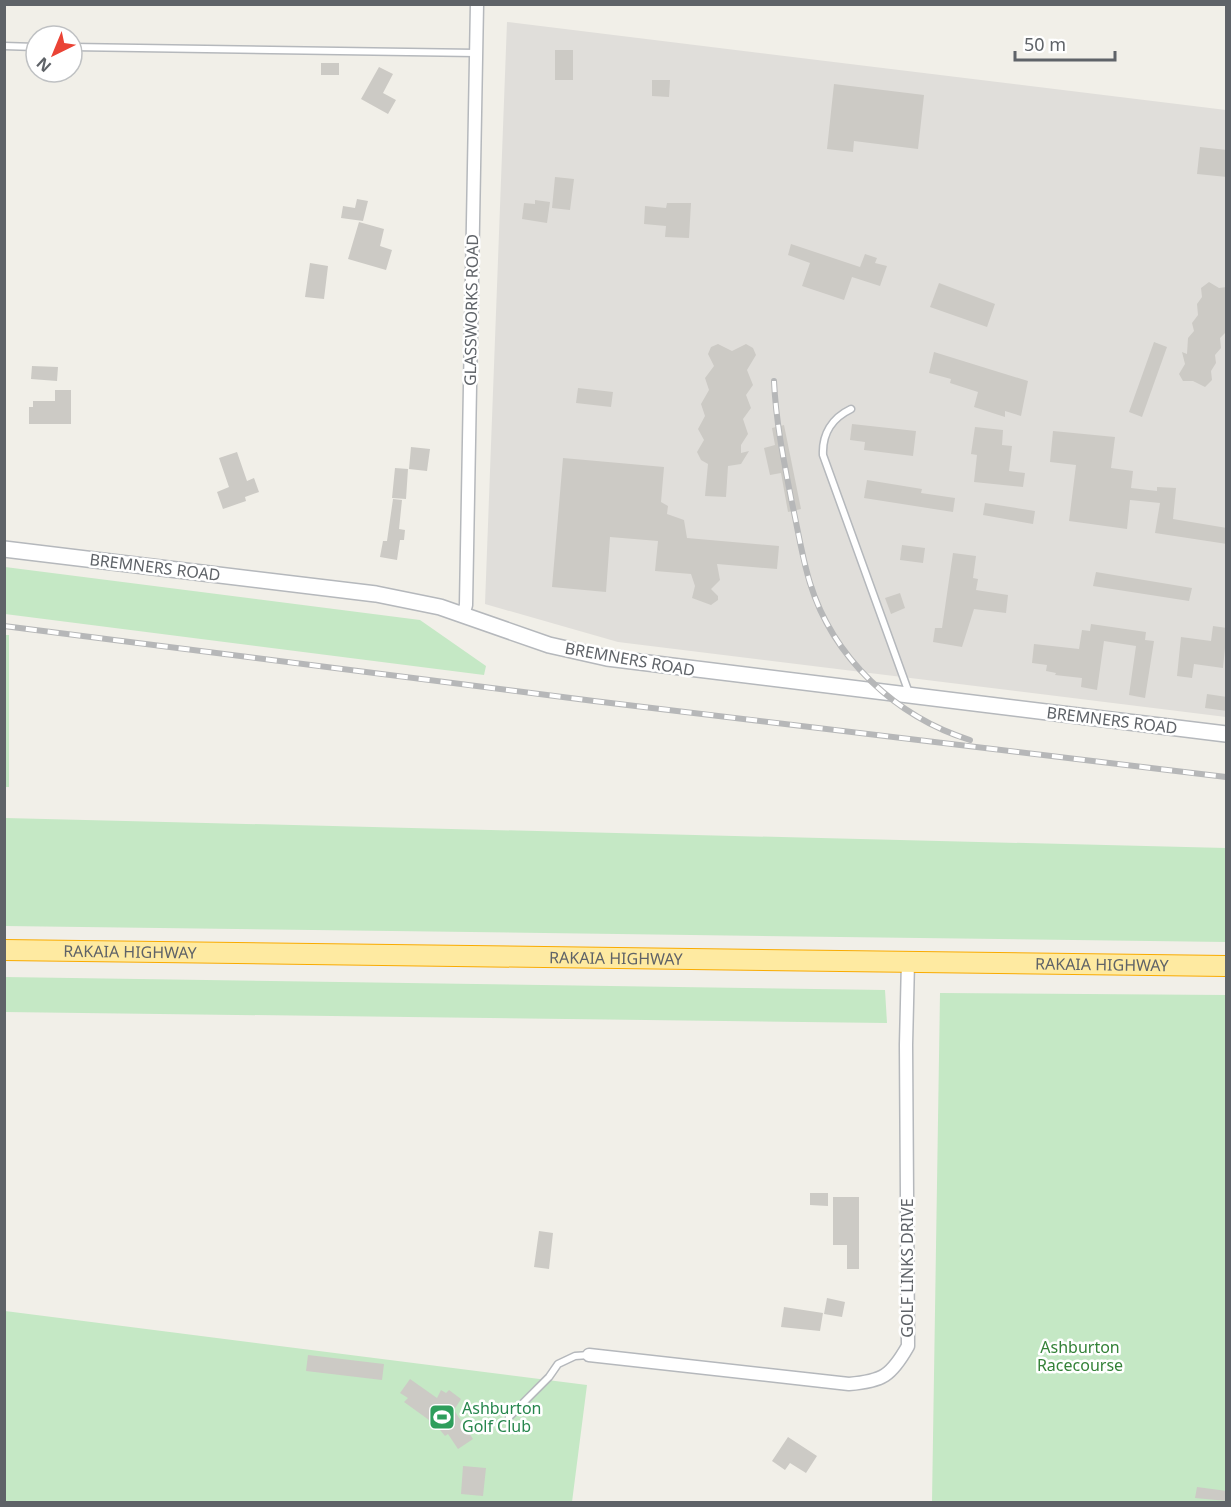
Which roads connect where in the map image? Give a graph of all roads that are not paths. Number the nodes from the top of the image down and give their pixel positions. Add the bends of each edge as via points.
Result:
1 (477, 4) edge
2 (4, 46) edge
3 (24, 47) edge
4 (84, 47) edge
5 (476, 53) junction
6 (851, 409) dead end
7 (4, 549) edge
8 (464, 615) junction
9 (910, 696) junction
10 (1227, 734) edge
11 (4, 950) edge
12 (908, 961) junction
13 (1227, 966) edge
14 (589, 1355) joint
15 (508, 1417) dead end

1 - 5 street, GLASSWORKS ROAD
2 - 3 lane
4 - 5 lane
5 - 8 street, GLASSWORKS ROAD
6 - 9 lane via 829,427 823,455
7 - 8 street, BREMNERS ROAD via 376,594
8 - 9 street, BREMNERS ROAD via 539,642 607,658
9 - 10 street, BREMNERS ROAD
11 - 12 highway, RAKAIA HIGHWAY
12 - 13 highway, RAKAIA HIGHWAY
12 - 14 street, GOLF LINKS DRIVE via 908,1346 896,1367 874,1382 849,1384
14 - 15 lane via 558,1364

